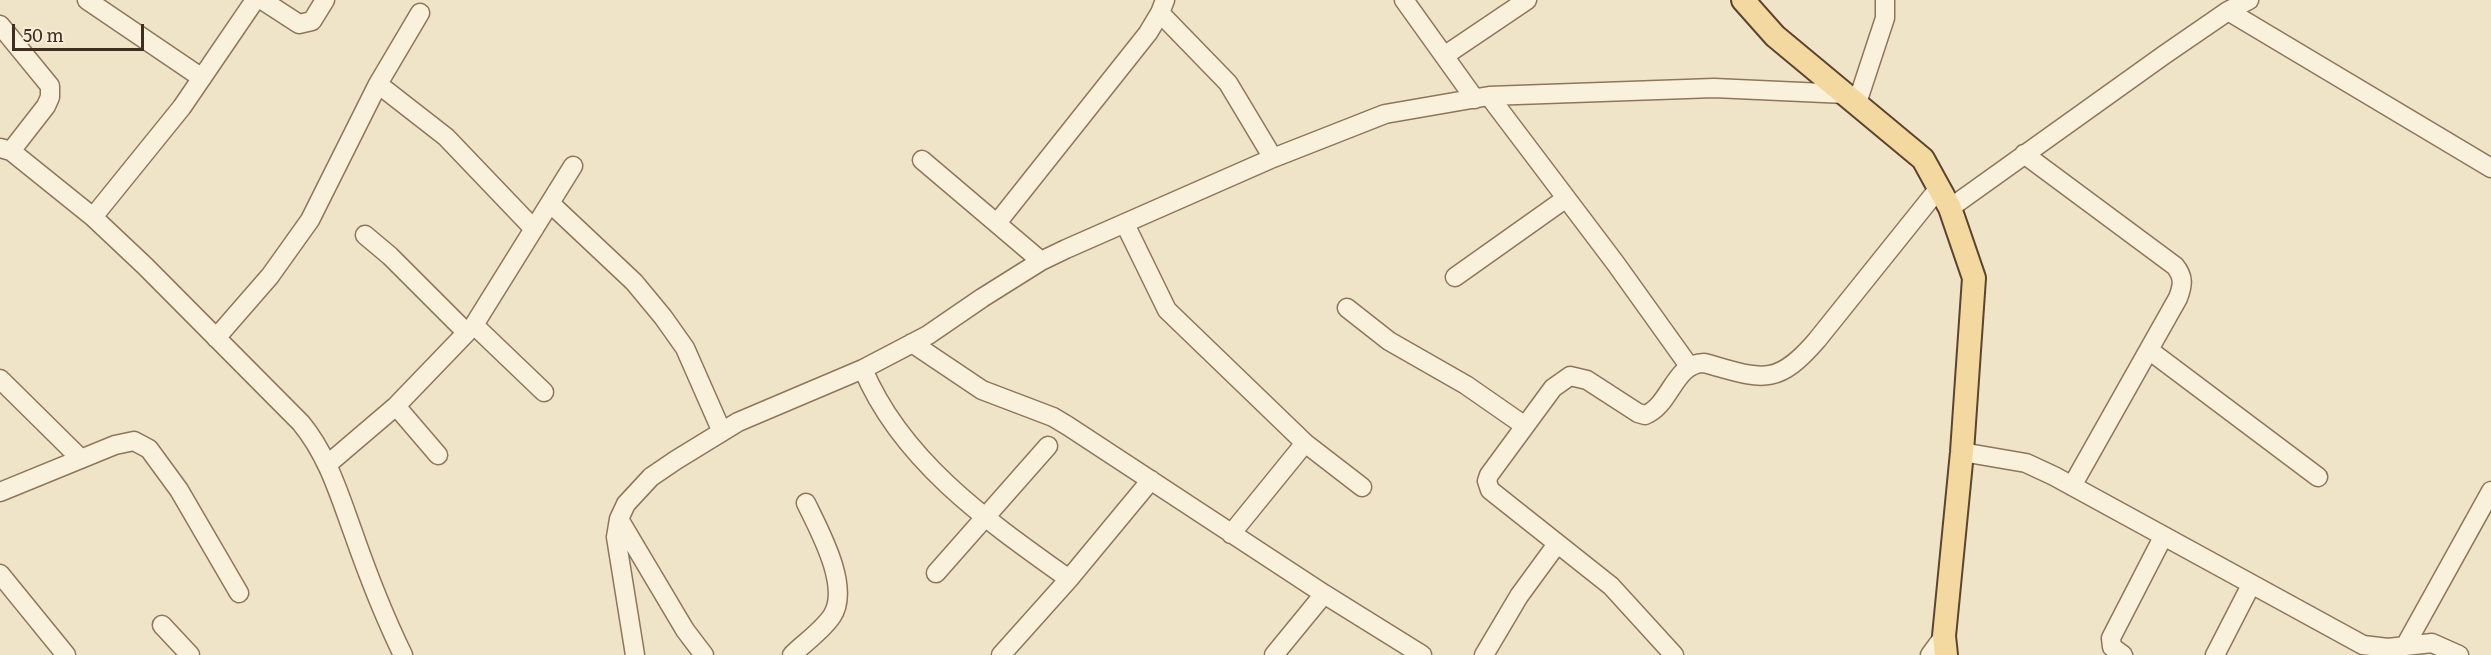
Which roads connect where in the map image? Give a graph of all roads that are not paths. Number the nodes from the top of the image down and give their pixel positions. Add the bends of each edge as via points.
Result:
1 (87, 0) edge
2 (255, 0) edge
3 (262, 0) edge
4 (325, 0) edge
5 (1404, 0) edge
6 (1527, 0) edge
7 (1743, 0) edge
8 (1885, 0) edge
9 (2249, 0) edge
10 (1163, 7) edge
11 (2228, 11) junction
12 (420, 13) dead end
13 (0, 25) edge
14 (1444, 56) junction
15 (202, 78) junction
16 (378, 84) junction
17 (1482, 98) junction
18 (1851, 98) junction
19 (5, 149) edge
20 (2024, 154) junction
21 (1274, 159) junction
22 (922, 160) dead end
23 (573, 166) dead end
24 (2491, 168) edge
25 (1939, 188) junction
26 (1565, 199) junction
27 (550, 203) junction
28 (1950, 208) junction
29 (93, 217) junction
30 (997, 223) junction
31 (1125, 224) junction
32 (534, 229) junction
33 (365, 235) dead end
34 (1041, 261) junction
35 (1455, 277) dead end
36 (1347, 308) dead end
37 (470, 328) junction
38 (216, 338) junction
39 (912, 344) junction
40 (2149, 350) junction
41 (1689, 366) junction
42 (863, 369) junction
43 (0, 379) edge
44 (544, 392) dead end
45 (396, 406) junction
46 (1525, 426) junction
47 (722, 432) junction
48 (1305, 444) junction
49 (1048, 446) dead end
50 (1962, 452) junction
51 (438, 455) dead end
52 (81, 459) junction
53 (328, 465) junction
54 (2318, 477) dead end
55 (1151, 480) junction
56 (2072, 486) junction
57 (1362, 487) dead end
58 (2491, 491) edge
59 (0, 492) edge
60 (806, 503) dead end
61 (984, 518) junction
62 (619, 519) junction
63 (1231, 534) junction
64 (2163, 537) junction
65 (1557, 544) junction
66 (936, 573) dead end
67 (0, 574) edge
68 (1070, 579) junction
69 (2251, 585) junction
70 (239, 593) dead end
71 (1323, 594) junction
72 (162, 625) dead end
73 (2405, 645) junction
74 (1945, 646) edge
75 (58, 652) edge
76 (637, 653) edge
77 (190, 655) edge
78 (403, 655) edge
79 (704, 655) edge
80 (792, 655) edge
81 (1001, 655) edge
82 (1274, 655) edge
83 (1422, 655) edge
84 (1484, 655) edge
85 (1674, 655) edge
86 (1930, 655) edge
87 (2123, 655) edge
88 (2215, 655) edge
89 (2459, 655) edge

1 - 15 street
2 - 15 street
3 - 4 street via 299,24 312,21
5 - 14 street
6 - 14 street
7 - 18 main road via 1775,36
8 - 18 street via 1885,18
9 - 11 street
10 - 21 street via 1228,82
10 - 30 street via 1148,33
11 - 20 street
11 - 24 street
12 - 16 street
13 - 19 street via 50,86 46,106
14 - 17 street
15 - 29 street
16 - 32 street via 446,137
16 - 38 street via 310,220 292,248
17 - 18 street via 1714,88
17 - 21 street via 1385,114
17 - 26 street
18 - 25 main road via 1923,159
19 - 29 street
20 - 28 street
20 - 40 street via 2181,272 2182,288
21 - 31 street
22 - 30 street
23 - 27 street
25 - 28 main road
25 - 41 street via 1817,340 1785,371 1753,376 1704,363
26 - 35 street
26 - 41 street
27 - 32 street
27 - 47 street via 634,282 663,316 686,348
28 - 50 main road via 1974,278
29 - 38 street
30 - 34 street
31 - 34 street
31 - 48 street via 1167,310
32 - 37 street
33 - 37 street
34 - 39 street
36 - 46 street via 1389,341 1466,385
37 - 44 street
37 - 45 street
38 - 53 street via 301,423 317,442
39 - 42 street
39 - 55 street via 982,390 1053,417
40 - 54 street
40 - 56 street
41 - 46 street via 1656,408 1645,415 1587,380 1570,376 1554,388
42 - 47 street
42 - 61 street via 899,432
43 - 52 street
45 - 51 street
45 - 53 street
46 - 65 street via 1489,475 1488,485
47 - 62 street via 651,477 626,504
48 - 57 street
48 - 63 street
49 - 61 street
50 - 56 street via 2026,463
50 - 74 main road
52 - 59 street
52 - 70 street via 134,441 149,449 200,524
53 - 78 street
55 - 63 street
55 - 68 street
56 - 64 street
58 - 73 street
60 - 80 street via 833,564 837,604 832,616
61 - 66 street
61 - 68 street
62 - 76 street via 616,537
62 - 79 street
63 - 71 street
64 - 69 street
64 - 87 street via 2111,638 2112,647
65 - 84 street via 1519,596
65 - 85 street via 1611,586
67 - 75 street
68 - 81 street
69 - 73 street via 2363,645
69 - 88 street
71 - 82 street
71 - 83 street
72 - 77 street
73 - 89 street via 2432,643
74 - 86 street

